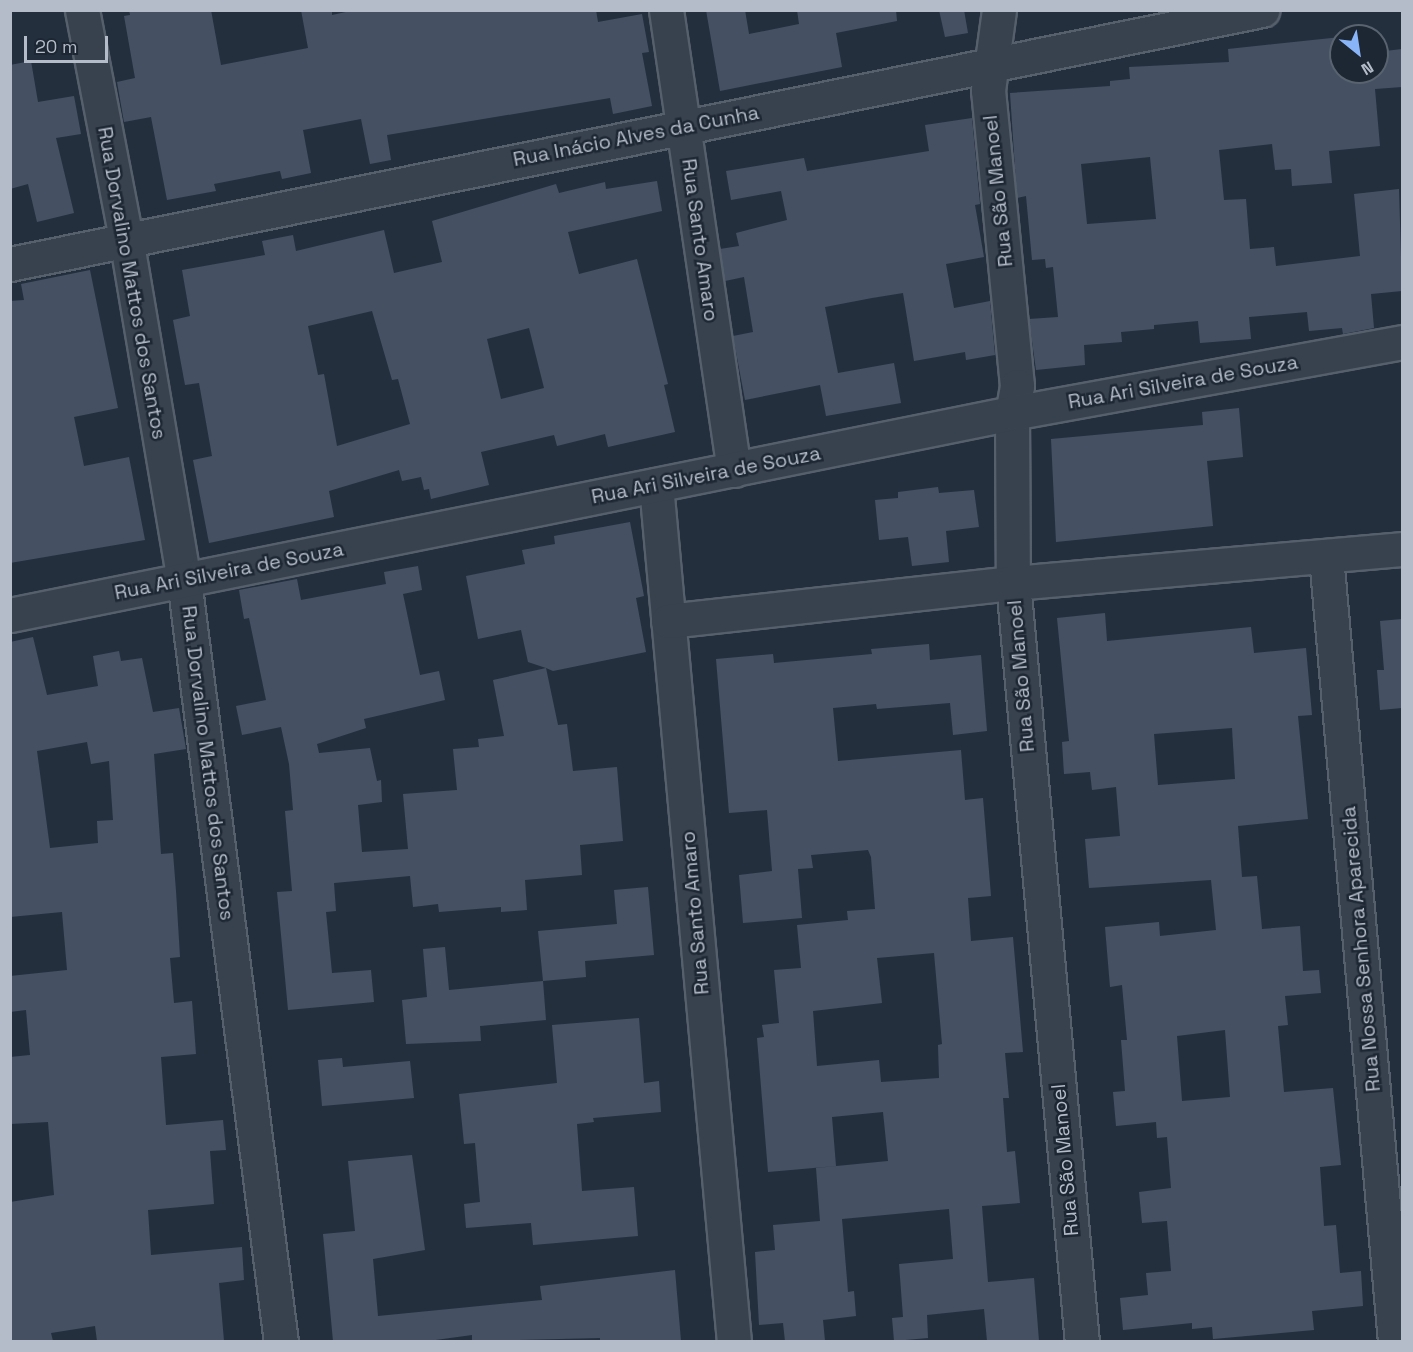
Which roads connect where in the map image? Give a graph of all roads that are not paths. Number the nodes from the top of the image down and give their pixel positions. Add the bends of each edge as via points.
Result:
1 (82, 10) edge
2 (666, 10) edge
3 (999, 10) edge
4 (1262, 10) edge
5 (993, 66) junction
6 (683, 126) junction
7 (126, 238) junction
8 (10, 264) edge
9 (1402, 342) edge
10 (1012, 413) junction
11 (734, 470) junction
12 (656, 485) junction
13 (1402, 549) edge
14 (1326, 556) junction
15 (184, 580) junction
16 (1013, 583) junction
17 (10, 615) edge
18 (668, 621) junction
19 (281, 1341) edge
20 (734, 1341) edge
21 (1082, 1341) edge
22 (1395, 1341) edge

1 - 7 street, Rua Dorvalino Mattos dos Santos
2 - 6 street, Rua Santo Amaro
3 - 5 street, Rua São Manoel
4 - 5 street, Rua Inácio Alves da Cunha
5 - 6 street, Rua Inácio Alves da Cunha
5 - 10 street, Rua São Manoel via 988,90 1017,387
6 - 7 street, Rua Inácio Alves da Cunha
6 - 11 street, Rua Santo Amaro
7 - 8 street, Rua Inácio Alves da Cunha
7 - 15 street, Rua Dorvalino Mattos dos Santos
9 - 10 street, Rua Ari Silveira de Souza
10 - 11 street, Rua Ari Silveira de Souza
10 - 16 street, Rua São Manoel
11 - 12 street, Rua Ari Silveira de Souza
12 - 15 street, Rua Ari Silveira de Souza
12 - 18 street, Rua Santo Amaro
13 - 14 street
14 - 16 street
14 - 22 street, Rua Nossa Senhora Aparecida
15 - 17 street, Rua Ari Silveira de Souza
15 - 19 street, Rua Dorvalino Mattos dos Santos
16 - 18 street
16 - 21 street, Rua São Manoel
18 - 20 street, Rua Santo Amaro

